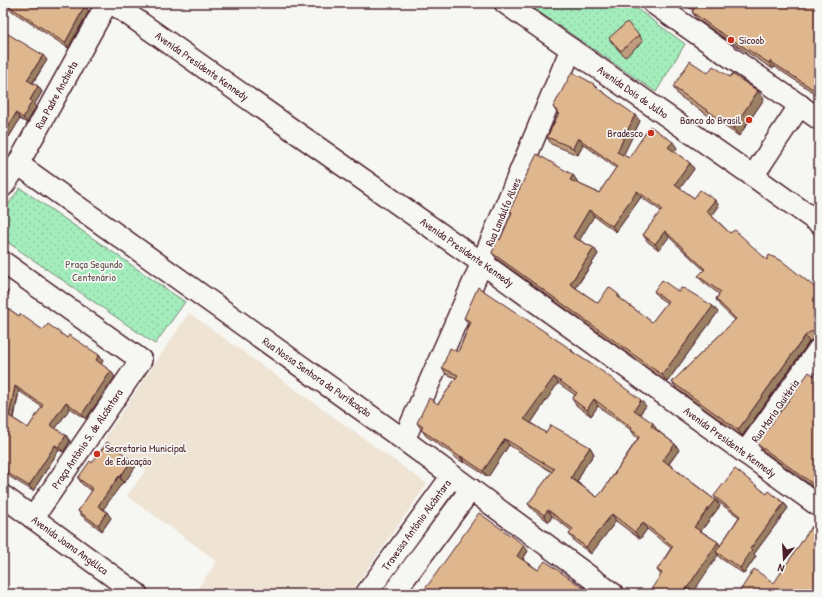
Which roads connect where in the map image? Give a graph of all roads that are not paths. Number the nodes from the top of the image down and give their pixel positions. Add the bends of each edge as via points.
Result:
1 (107, 3) edge
2 (112, 3) edge
3 (505, 3) edge
4 (653, 3) edge
5 (571, 49) junction
6 (800, 105) junction
7 (819, 119) edge
8 (18, 164) junction
9 (753, 176) junction
10 (3, 186) edge
11 (819, 223) edge
12 (3, 262) edge
13 (482, 262) junction
14 (819, 349) edge
15 (404, 440) junction
16 (745, 453) junction
17 (452, 476) junction
18 (471, 490) junction
19 (3, 496) edge
20 (819, 506) edge
21 (33, 518) junction
22 (368, 593) edge
23 (137, 594) edge
24 (393, 594) edge
25 (613, 594) edge

1 - 8 street, Rua Padre Anchieta
2 - 13 street, Avenida Presidente Kennedy
3 - 5 street, Avenida Dois de Julho
4 - 6 street
5 - 9 street, Avenida Dois de Julho
5 - 13 street, Rua Landulfo Alves
6 - 7 street
6 - 9 street
8 - 10 street, Rua Padre Anchieta
8 - 15 street, Rua Nossa Senhora da Purificação
9 - 11 street, Avenida Dois de Julho
12 - 21 street, Praça Antônio S. de Alcântara via 141,360
13 - 15 street, Rua Landulfo Alves
13 - 16 street, Avenida Presidente Kennedy
14 - 16 street, Rua Maria Quitéria
15 - 17 street, Rua Nossa Senhora da Purificação
16 - 20 street, Avenida Presidente Kennedy
17 - 18 street, Rua Nossa Senhora da Purificação
17 - 22 street, Travessa Antônio Alcântara
18 - 24 street, Travessa Antônio Alcântara
18 - 25 street, Rua Nossa Senhora da Purificação
19 - 21 street, Avenida Joana Angélica
21 - 23 street, Avenida Joana Angélica

